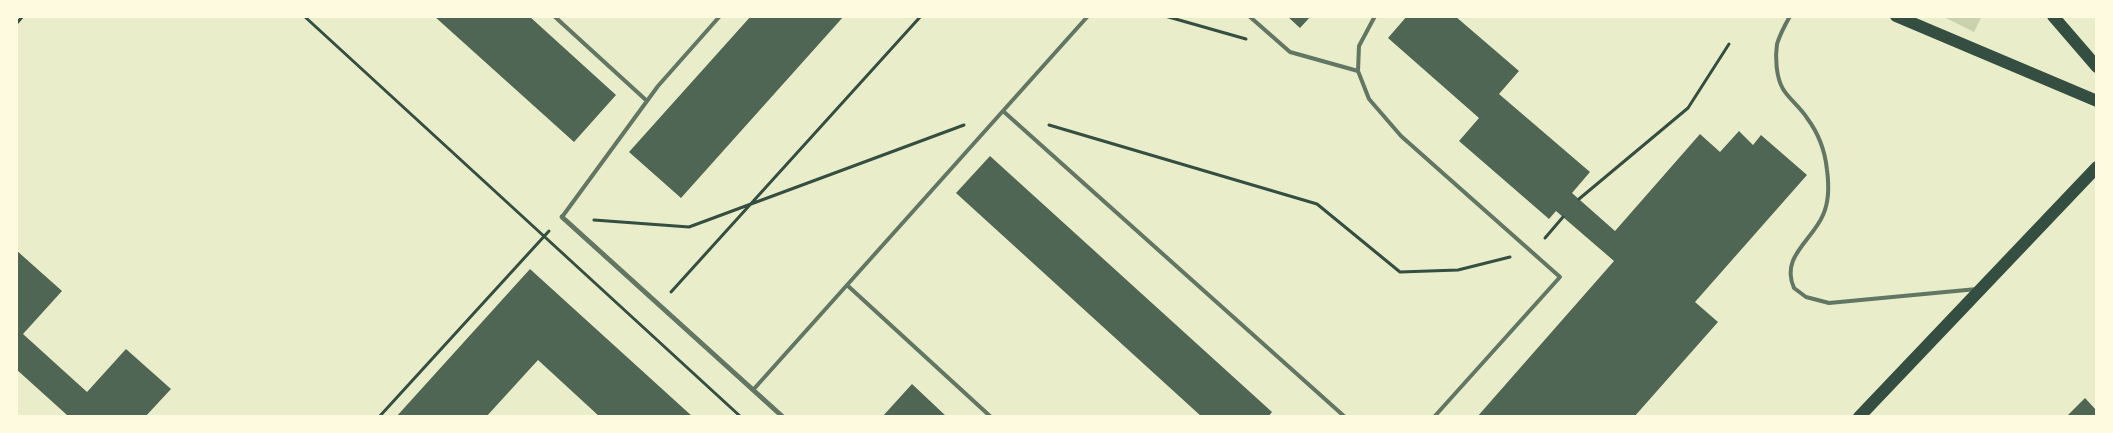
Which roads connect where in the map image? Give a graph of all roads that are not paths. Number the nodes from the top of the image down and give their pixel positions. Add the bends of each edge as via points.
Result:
1 (554, 16) edge
2 (720, 16) edge
3 (1088, 16) edge
4 (1249, 16) edge
5 (1375, 16) edge
6 (1790, 16) edge
7 (1896, 16) edge
8 (2053, 16) edge
9 (2097, 67) edge
10 (1358, 71) junction
11 (2097, 101) edge
12 (647, 102) junction
13 (1003, 111) junction
14 (2097, 167) edge
15 (562, 217) joint
16 (847, 285) junction
17 (1980, 288) junction
18 (753, 390) junction
19 (783, 417) edge
20 (991, 417) edge
21 (1345, 417) edge
22 (1434, 417) edge
23 (1859, 417) edge

1 - 12 lane
2 - 12 lane
3 - 13 lane
4 - 10 lane via 1290,52
5 - 10 lane via 1359,46
6 - 17 lane via 1778,43 1776,56 1780,80 1783,89 1818,134 1828,188 1821,221 1799,248 1792,264 1791,282 1799,294 1829,303
7 - 11 main road
8 - 9 main road
10 - 22 lane via 1370,99 1401,136 1560,277
12 - 15 lane
13 - 16 lane
13 - 21 lane
14 - 17 main road
15 - 18 street
16 - 18 lane
16 - 20 lane
17 - 23 main road
18 - 19 street

